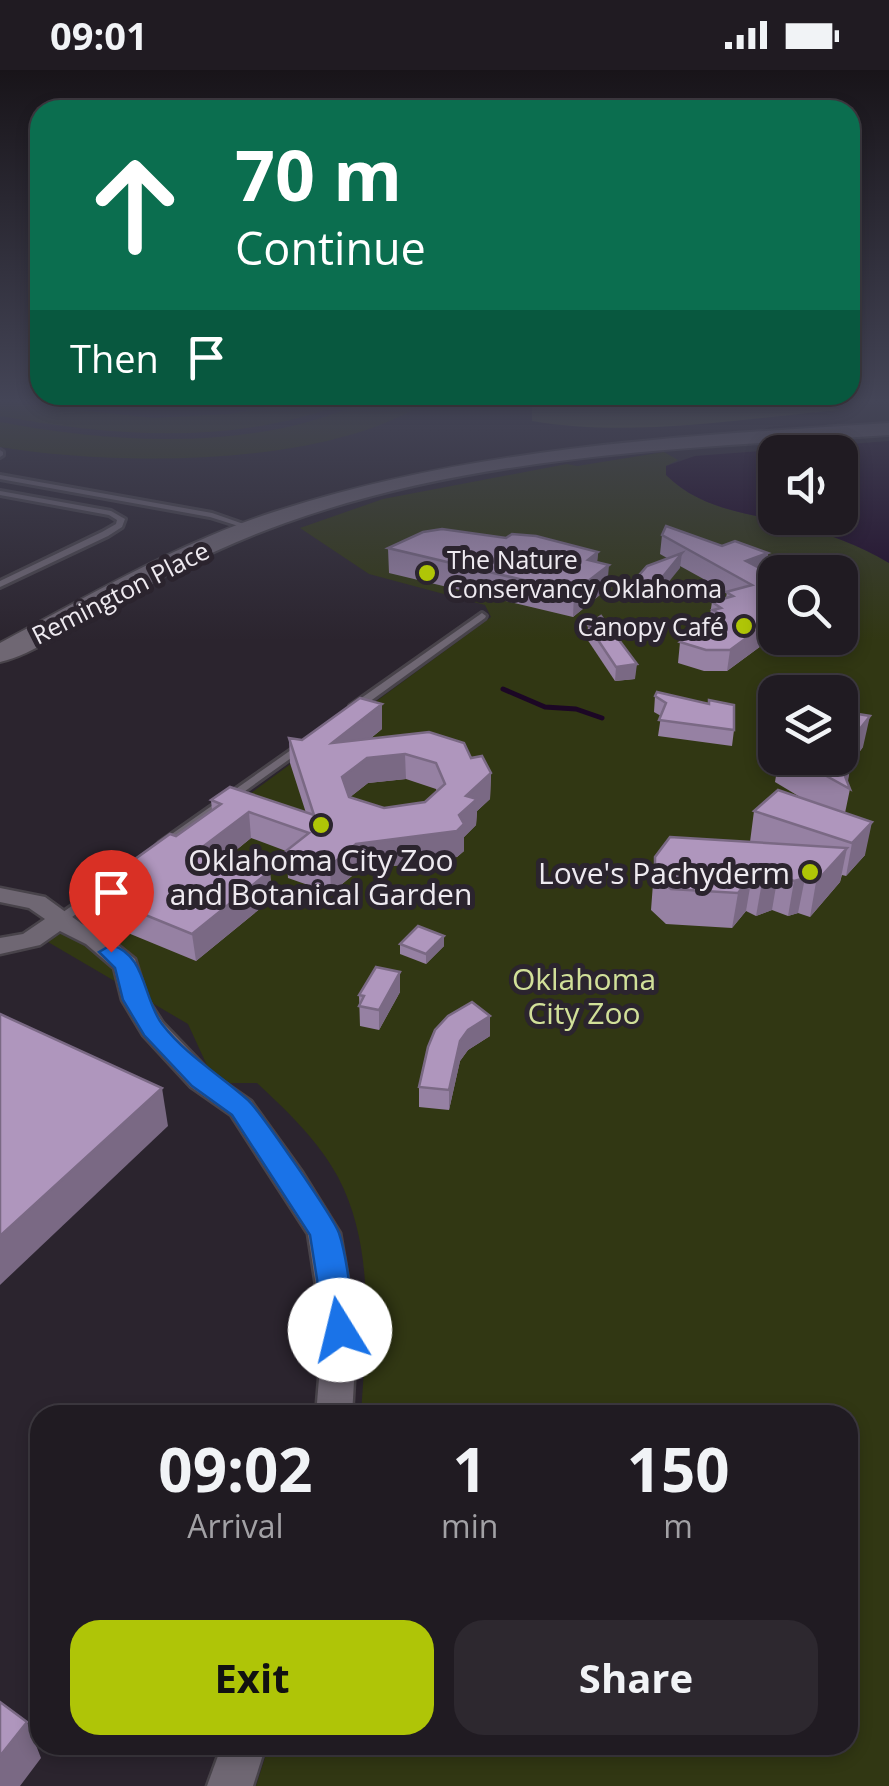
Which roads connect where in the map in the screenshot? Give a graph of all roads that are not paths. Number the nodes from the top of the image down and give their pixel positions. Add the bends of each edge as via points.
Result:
1 (26, 481) edge
2 (411, 481) edge
3 (62, 488) junction
4 (0, 493) edge
5 (38, 500) junction
6 (251, 528) junction
7 (0, 584) edge
8 (482, 616) dead end
9 (0, 654) edge
10 (348, 712) edge
11 (318, 734) edge
12 (150, 854) edge
13 (119, 877) edge
14 (0, 895) edge
15 (60, 920) junction
16 (0, 946) edge
17 (335, 1405) edge
18 (241, 1755) edge
19 (230, 1786) edge

1 - 3 lane
2 - 6 main road, Remington Place
3 - 5 lane
3 - 6 lane
4 - 5 lane
5 - 7 lane via 111,513 121,522
6 - 9 main road, Remington Place
8 - 10 lane
11 - 12 lane
13 - 15 lane
14 - 15 street via 36,902
15 - 16 street via 31,940
15 - 17 street via 126,966 135,1000 153,1029 201,1080 241,1108 324,1233 340,1330
18 - 19 street

